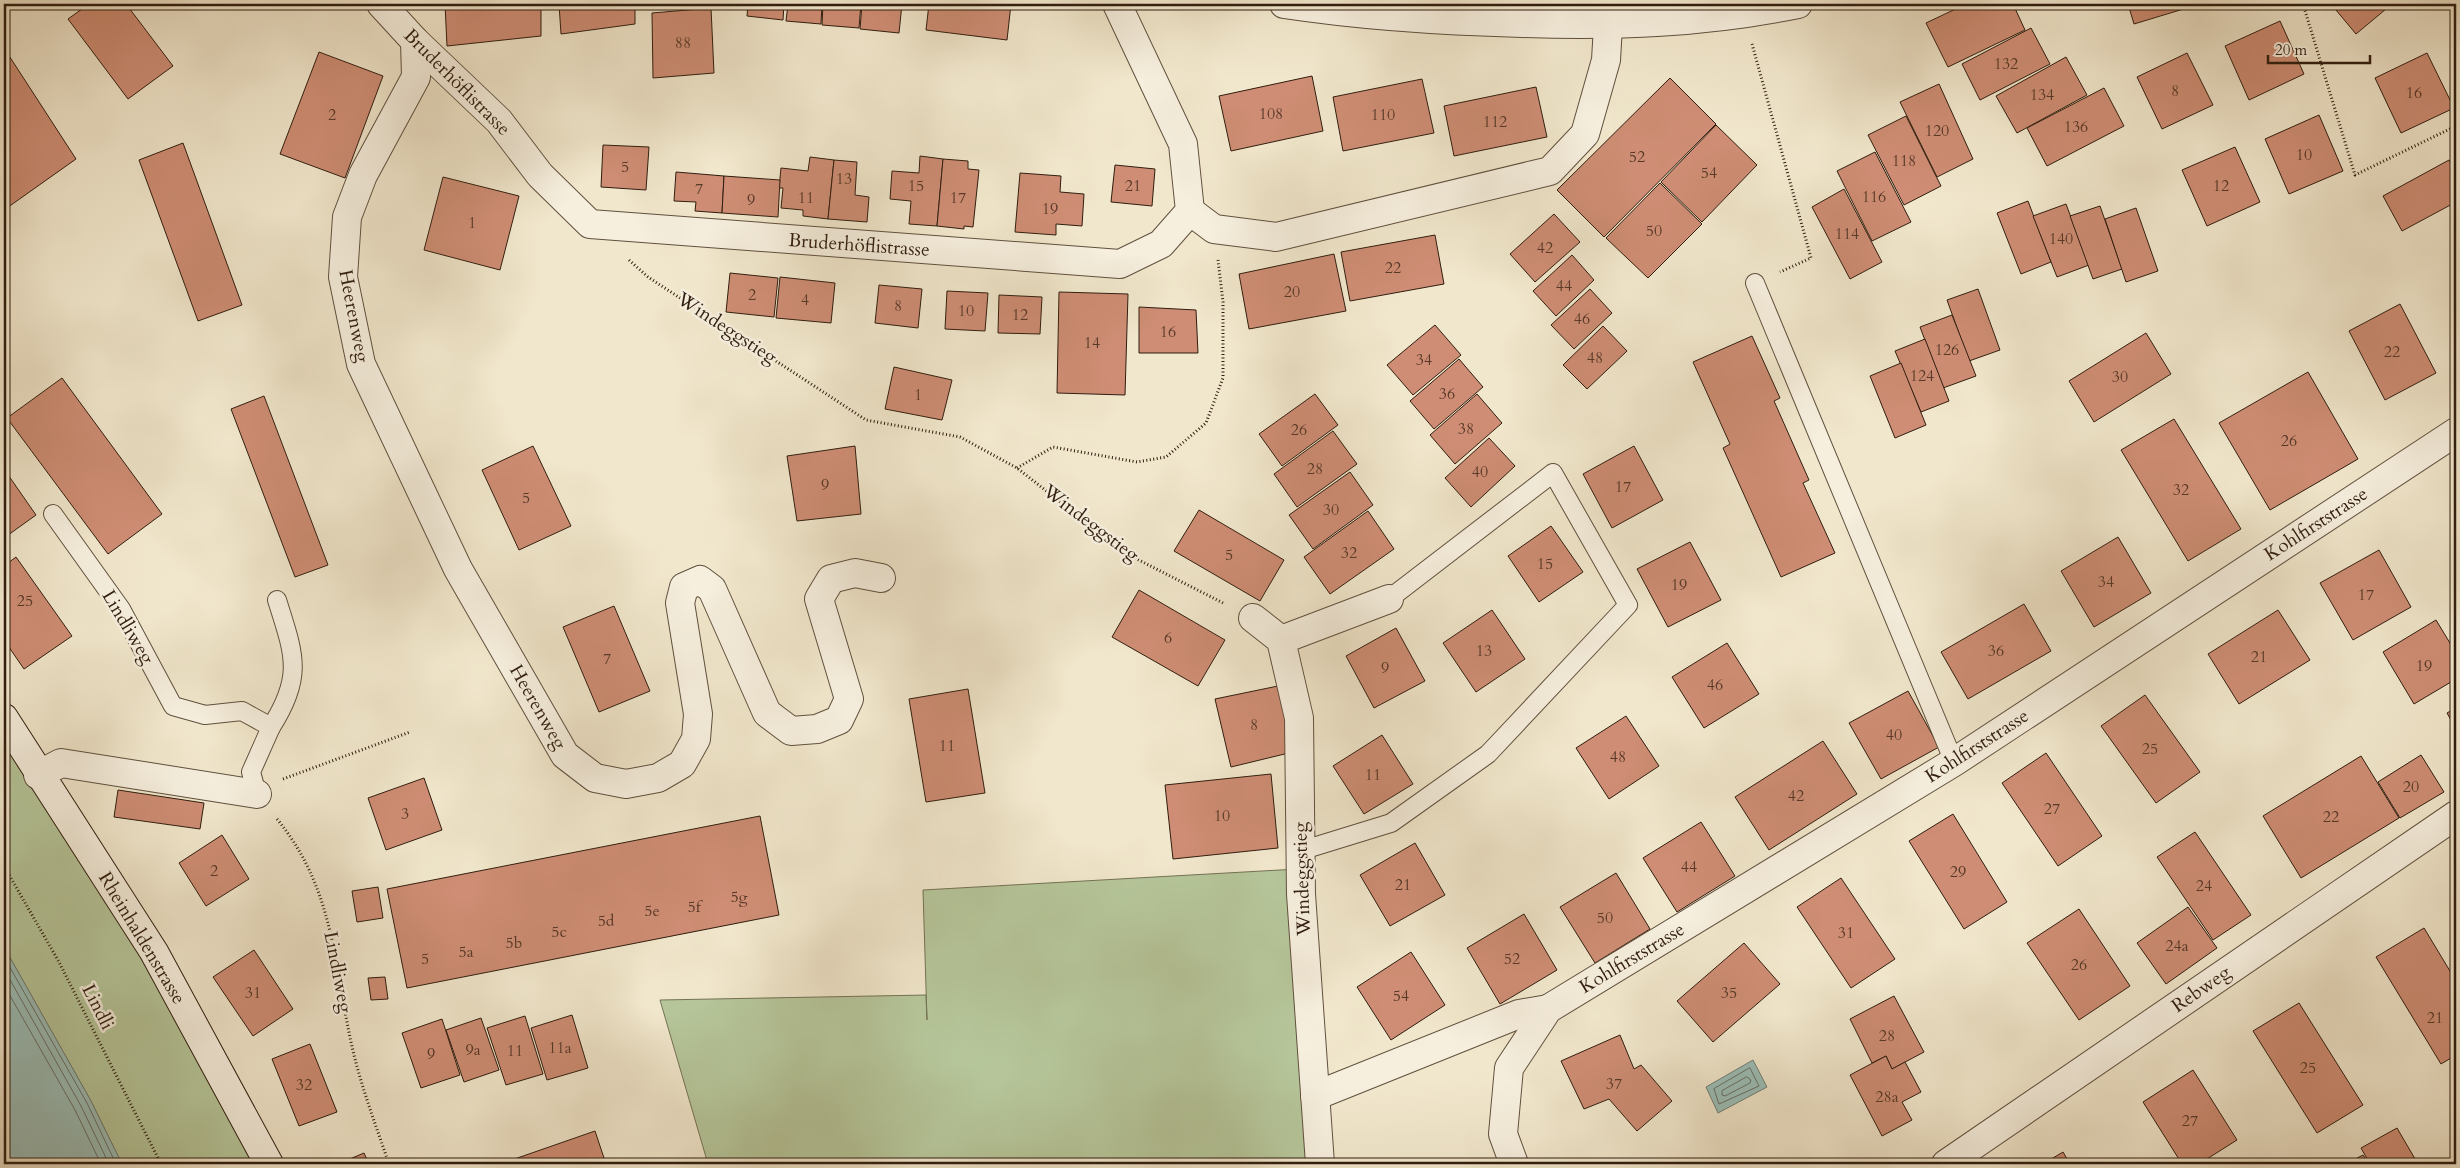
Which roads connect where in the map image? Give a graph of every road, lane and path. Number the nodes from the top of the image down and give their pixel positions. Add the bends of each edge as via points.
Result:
1 (381, 4) edge
2 (1117, 4) edge
3 (1284, 4) edge
4 (1798, 4) edge
5 (2302, 4) edge
6 (1744, 15) junction
7 (1608, 26) junction
8 (415, 41) junction
9 (2456, 126) edge
10 (1190, 211) junction
11 (1214, 229) junction
12 (626, 257) dead end
13 (1755, 283) joint
14 (2456, 432) edge
15 (1018, 468) junction
16 (53, 514) dead end
17 (881, 578) dead end
18 (1390, 599) joint
19 (277, 600) dead end
20 (1253, 618) joint
21 (1281, 640) junction
22 (4, 718) edge
23 (271, 727) junction
24 (410, 732) dead end
25 (1954, 762) junction
26 (38, 775) junction
27 (257, 794) junction
28 (2456, 815) edge
29 (1300, 851) junction
30 (4, 866) edge
31 (1548, 1010) junction
32 (1315, 1096) junction
33 (161, 1164) edge
34 (269, 1164) edge
35 (389, 1164) edge
36 (1320, 1164) edge
37 (1514, 1164) edge
38 (1946, 1164) edge

1 - 8 street, Bruderhöflistrasse
2 - 10 street via 1183,144
3 - 7 street via 1434,21
4 - 6 street
5 - 9 path via 2355,176
6 - 7 street
6 - 13 path via 1811,258
7 - 11 street via 1606,60 1585,134 1550,171 1276,237
8 - 10 street, Bruderhöflistrasse via 499,121 540,175 590,224 1120,264 1161,244
8 - 17 street, Heerenweg via 416,77 363,175 347,217 343,277 361,364 458,569 565,755 595,778 626,784 658,778 682,764 696,739 698,714 680,603 684,586 700,580 712,589 767,714 791,731 817,729 839,720 849,699 819,599 831,578 855,573
10 - 11 street
11 - 15 path via 1223,302 1223,378 1206,423 1166,456 1137,462 1053,447
12 - 15 path, Windeggstieg via 648,276 866,420 960,437
13 - 25 lane
14 - 25 street, Kohlfirststrasse
15 - 20 path, Windeggstieg via 1127,554
16 - 23 lane, Lindliweg via 121,609 173,706 204,715 242,711
18 - 21 street
18 - 29 lane via 1553,473 1628,605 1488,754 1391,823
19 - 23 lane via 294,663 288,698
20 - 21 street
21 - 29 street, Windeggstieg via 1299,718
22 - 26 street, Rheinhaldenstrasse
23 - 27 lane via 251,772
24 - 27 path via 279,781
25 - 31 street, Kohlfirststrasse
26 - 27 street via 61,763
26 - 34 street, Rheinhaldenstrasse via 154,952
27 - 35 path, Lindliweg via 292,836 313,873 332,933 355,1058
28 - 38 street, Rebweg
29 - 32 street, Windeggstieg
30 - 33 path, Lindli via 59,962
31 - 32 street via 1518,1014
31 - 37 street, Kohlfirststrasse via 1509,1068 1502,1134
32 - 36 street, Windeggstieg

